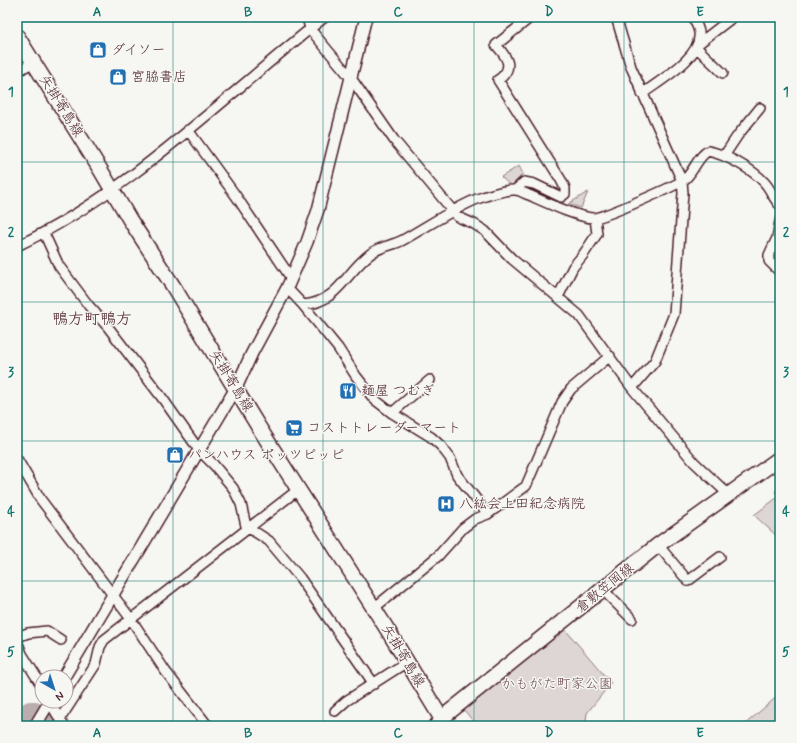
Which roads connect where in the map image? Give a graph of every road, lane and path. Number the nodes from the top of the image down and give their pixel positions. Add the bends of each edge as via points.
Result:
1 (307, 17) edge
2 (325, 17) edge
3 (366, 17) edge
4 (531, 17) edge
5 (616, 17) edge
6 (693, 17) edge
7 (732, 17) edge
8 (310, 29) junction
9 (17, 36) edge
10 (697, 45) junction
11 (34, 62) junction
12 (17, 72) edge
13 (723, 74) dead end
14 (351, 78) junction
15 (642, 94) junction
16 (760, 108) dead end
17 (188, 130) junction
18 (724, 156) junction
19 (682, 181) junction
20 (112, 190) junction
21 (515, 190) junction
22 (779, 204) edge
23 (453, 210) junction
24 (595, 218) junction
25 (780, 221) edge
26 (44, 233) junction
27 (17, 246) edge
28 (780, 272) edge
29 (289, 283) junction
30 (558, 297) junction
31 (302, 305) junction
32 (610, 356) junction
33 (430, 380) dead end
34 (236, 388) junction
35 (632, 388) junction
36 (392, 413) junction
37 (199, 450) junction
38 (780, 458) edge
39 (17, 459) edge
40 (299, 489) junction
41 (729, 495) junction
42 (488, 514) junction
43 (249, 529) junction
44 (658, 545) junction
45 (720, 557) dead end
46 (603, 590) junction
47 (113, 595) junction
48 (374, 608) junction
49 (131, 619) junction
50 (632, 619) dead end
51 (17, 637) edge
52 (61, 640) dead end
53 (17, 641) edge
54 (20, 656) edge
55 (407, 662) junction
56 (69, 669) edge
57 (34, 675) edge
58 (374, 684) junction
59 (45, 709) edge
60 (54, 709) edge
61 (335, 711) dead end
62 (62, 723) edge
63 (441, 724) edge
64 (35, 726) edge
65 (208, 726) edge

1 - 8 street
2 - 8 street
3 - 14 street
4 - 21 street via 496,46 508,61 504,76 498,80 561,180 565,194 561,197 524,182
5 - 15 street
6 - 10 street via 699,32
7 - 10 street
8 - 14 street
8 - 17 street
9 - 11 main road, 矢掛寄島線
10 - 13 street
10 - 15 street via 686,61
11 - 12 street
11 - 20 main road, 矢掛寄島線
14 - 23 street via 394,140
14 - 29 street via 318,210
15 - 19 street
16 - 18 street
17 - 20 street
17 - 29 street via 236,196
18 - 19 street via 708,151 702,154 690,174
18 - 22 street via 757,175
19 - 24 street
19 - 35 street via 683,207 674,314 655,361
20 - 26 street
20 - 34 main road, 矢掛寄島線
21 - 23 street via 499,192
21 - 24 street via 580,216
22 - 25 street
23 - 30 street via 458,217 485,231 512,259
23 - 31 street via 401,241 374,251 362,260 335,292 320,302
24 - 30 street via 596,234 573,267
25 - 28 street via 777,238 769,255 769,261
26 - 27 street
26 - 37 street via 59,266 140,369
29 - 31 street
29 - 34 street
30 - 32 street via 579,315
31 - 36 street via 338,348 374,399
32 - 35 street
32 - 42 street via 571,389 562,402 526,486
33 - 36 street
34 - 37 street
34 - 40 main road, 矢掛寄島線
35 - 41 street via 694,462
36 - 42 street via 441,446 450,458 457,475
37 - 43 street via 233,488
37 - 47 street
38 - 41 main road, 倉敷笠岡線
39 - 47 street via 41,500
40 - 43 street
40 - 48 main road, 矢掛寄島線
41 - 44 main road, 倉敷笠岡線
42 - 48 street via 463,528 438,556
43 - 49 street
43 - 58 street via 269,541 300,578
44 - 45 street via 688,581
44 - 46 main road, 倉敷笠岡線
46 - 50 street
46 - 63 main road, 倉敷笠岡線 via 448,713
47 - 49 street
47 - 56 street
48 - 55 main road, 矢掛寄島線
49 - 62 street via 104,640 96,664
49 - 65 street via 166,672
51 - 52 street via 47,631
53 - 54 street
54 - 57 street
55 - 58 street
55 - 63 main road, 矢掛寄島線
58 - 61 street
59 - 64 street
60 - 62 street

